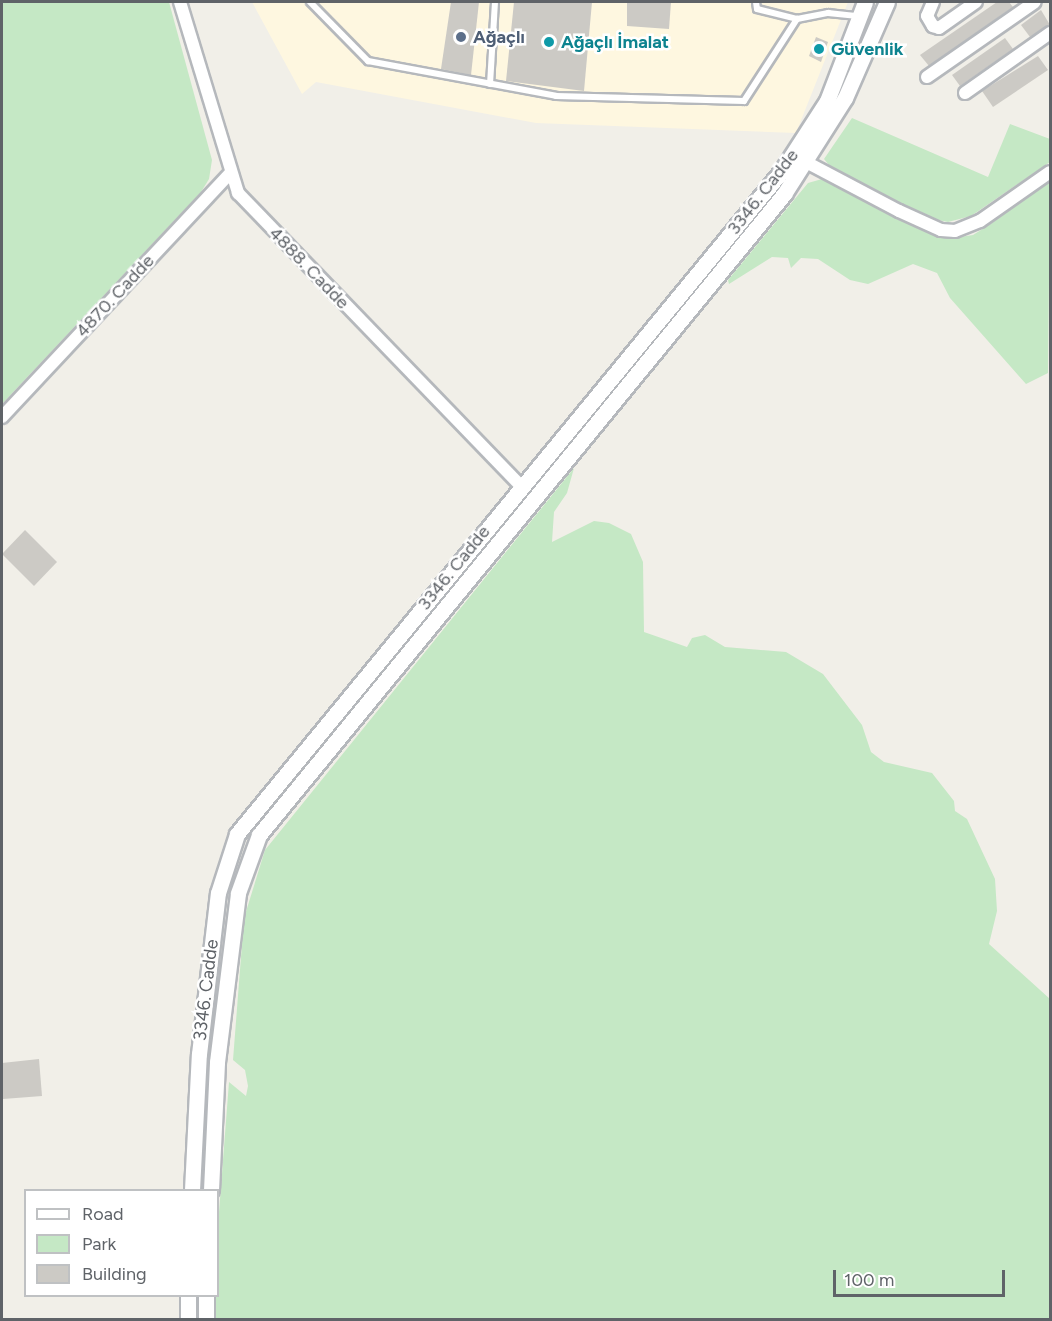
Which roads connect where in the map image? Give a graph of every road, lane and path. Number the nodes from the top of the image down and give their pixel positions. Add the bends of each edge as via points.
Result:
1 (180, 2) edge
2 (310, 2) edge
3 (495, 2) edge
4 (756, 2) edge
5 (865, 2) edge
6 (887, 2) edge
7 (933, 2) edge
8 (976, 2) edge
9 (1035, 2) edge
10 (858, 16) junction
11 (797, 19) junction
12 (1050, 33) edge
13 (927, 77) dead end
14 (490, 84) junction
15 (965, 93) dead end
16 (806, 162) junction
17 (1050, 172) edge
18 (230, 174) junction
19 (2, 417) edge
20 (521, 486) junction
21 (192, 1189) edge
22 (211, 1189) edge
23 (188, 1297) edge
24 (206, 1297) edge
25 (188, 1320) edge
26 (206, 1320) edge

1 - 18 street, 4888. Cadde
2 - 14 lane via 368,61
3 - 14 lane
4 - 11 lane via 757,9
5 - 10 street, 3346. Cadde
6 - 16 street, 3346. Cadde via 845,98
7 - 8 street via 927,16 939,28
9 - 13 street
10 - 11 lane via 828,13
10 - 20 street, 3346. Cadde via 827,101 781,172
11 - 14 lane via 744,101 556,96
12 - 15 street
16 - 17 street via 899,211 941,230 955,231 980,221
16 - 22 street, 3346. Cadde via 259,835 238,893 217,1062
18 - 19 street, 4870. Cadde
18 - 20 street, 4888. Cadde via 245,202
20 - 21 street, 3346. Cadde via 248,817 233,843 218,893 199,1054
23 - 25 street
24 - 26 street

